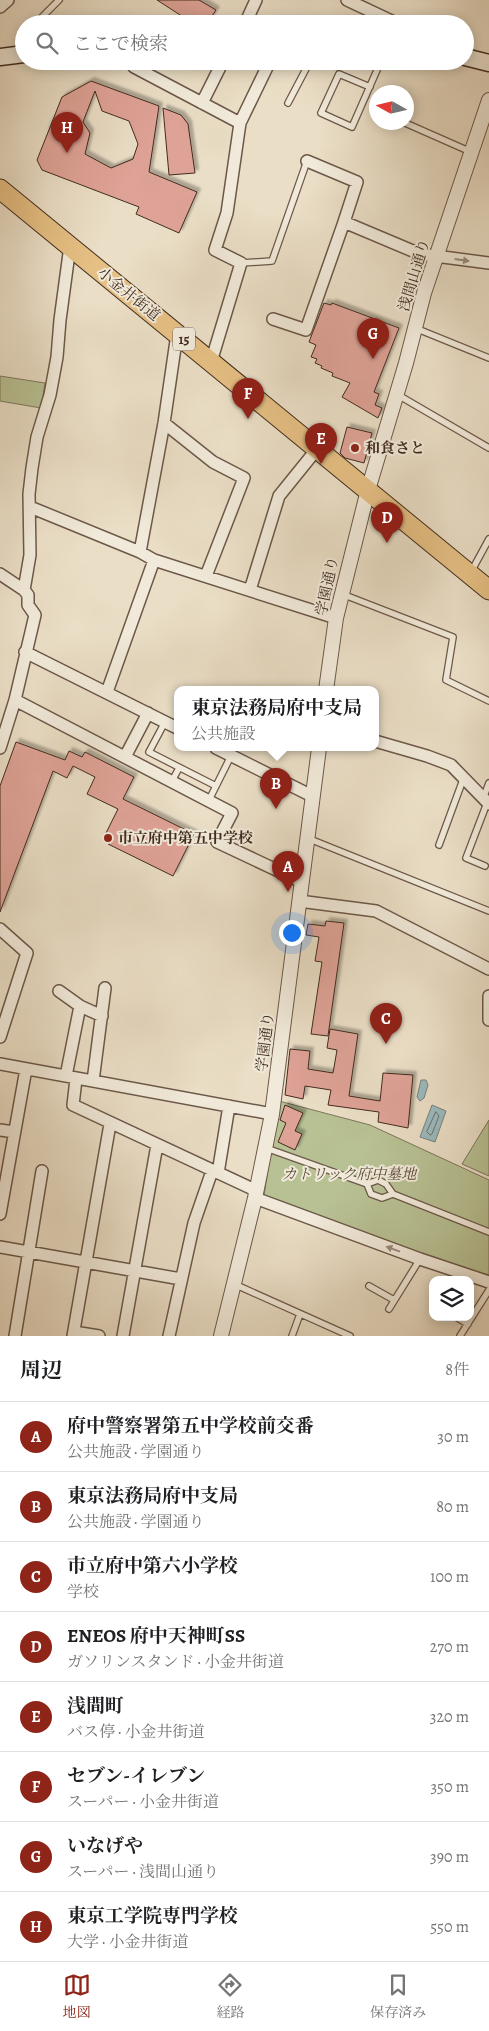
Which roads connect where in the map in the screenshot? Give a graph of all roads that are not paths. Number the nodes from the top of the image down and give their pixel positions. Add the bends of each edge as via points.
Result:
1 (8, 0) edge
2 (60, 0) edge
3 (256, 0) edge
4 (347, 0) edge
5 (0, 7) edge
6 (44, 15) edge
7 (249, 15) edge
8 (379, 15) edge
9 (15, 55) edge
10 (0, 57) edge
11 (474, 60) edge
12 (489, 63) edge
13 (140, 70) edge
14 (218, 70) edge
15 (266, 70) edge
16 (305, 70) edge
17 (377, 70) edge
18 (371, 85) edge
19 (370, 87) joint
20 (202, 102) junction
21 (288, 103) dead end
22 (488, 109) edge
23 (240, 123) junction
24 (414, 127) edge
25 (471, 152) junction
26 (307, 161) joint
27 (0, 189) edge
28 (344, 222) junction
29 (70, 246) junction
30 (436, 256) junction
31 (242, 263) junction
32 (489, 264) edge
33 (273, 319) dead end
34 (415, 328) junction
35 (177, 334) junction
36 (489, 358) edge
37 (211, 362) junction
38 (397, 395) junction
39 (164, 423) junction
40 (489, 448) edge
41 (316, 449) junction
42 (368, 490) junction
43 (30, 508) junction
44 (489, 540) edge
45 (140, 552) junction
46 (154, 560) junction
47 (0, 574) edge
48 (470, 574) junction
49 (206, 576) junction
50 (24, 590) junction
51 (250, 590) junction
52 (489, 590) edge
53 (342, 594) junction
54 (336, 618) junction
55 (25, 652) junction
56 (327, 686) edge
57 (107, 692) junction
58 (15, 700) junction
59 (489, 701) edge
60 (148, 713) junction
61 (165, 722) junction
62 (4, 723) edge
63 (174, 726) edge
64 (379, 742) edge
65 (0, 748) edge
66 (222, 751) edge
67 (319, 751) edge
68 (232, 756) junction
69 (125, 757) junction
70 (179, 768) junction
71 (464, 777) junction
72 (172, 781) junction
73 (489, 783) edge
74 (216, 786) junction
75 (312, 796) junction
76 (209, 800) junction
77 (486, 802) edge
78 (307, 838) junction
79 (439, 845) dead end
80 (485, 866) dead end
81 (302, 882) junction
82 (299, 901) junction
83 (489, 911) edge
84 (0, 929) edge
85 (489, 969) edge
86 (105, 988) dead end
87 (58, 991) dead end
88 (489, 996) edge
89 (80, 1006) junction
90 (102, 1016) junction
91 (489, 1020) edge
92 (0, 1037) edge
93 (0, 1064) edge
94 (26, 1069) junction
95 (71, 1078) junction
96 (93, 1081) junction
97 (229, 1106) junction
98 (272, 1114) junction
99 (110, 1124) junction
100 (0, 1130) edge
101 (14, 1132) junction
102 (157, 1145) junction
103 (266, 1148) junction
104 (42, 1171) dead end
105 (215, 1172) junction
106 (367, 1184) junction
107 (393, 1194) junction
108 (256, 1195) junction
109 (0, 1214) edge
110 (489, 1232) edge
111 (0, 1247) edge
112 (29, 1252) junction
113 (420, 1259) junction
114 (86, 1262) junction
115 (134, 1270) junction
116 (454, 1276) edge
117 (181, 1279) junction
118 (474, 1279) edge
119 (489, 1282) edge
120 (234, 1284) junction
121 (368, 1286) dead end
122 (489, 1290) edge
123 (394, 1300) junction
124 (389, 1309) dead end
125 (300, 1314) junction
126 (463, 1321) edge
127 (468, 1324) junction
128 (74, 1334) edge
129 (15, 1336) edge
130 (99, 1336) edge
131 (123, 1336) edge
132 (169, 1336) edge
133 (221, 1336) edge
134 (292, 1336) edge
135 (350, 1336) edge
136 (460, 1336) edge

1 - 5 street
2 - 6 lane
3 - 7 street
4 - 8 street
9 - 10 main road
11 - 12 main road
13 - 20 street
14 - 20 street
15 - 23 street
16 - 21 lane
17 - 18 lane
19 - 19 lane via 352,127 321,113 339,74
20 - 23 street
22 - 25 street, 浅間山通り
23 - 31 street via 227,213 215,250
24 - 25 lane
25 - 30 street, 浅間山通り
26 - 28 street via 357,182
26 - 31 lane via 272,261
27 - 29 main road, 小金井街道 / 15
28 - 30 street via 420,254
28 - 33 street via 306,330
29 - 35 main road, 小金井街道 / 15
29 - 43 street via 57,357 37,437
30 -> 32 street
30 - 34 street, 浅間山通り
31 - 37 street
34 - 36 lane
34 - 38 street, 浅間山通り
35 - 37 main road, 小金井街道 / 15
35 - 39 street
37 - 41 main road, 小金井街道 / 15
38 - 40 lane
38 - 42 street, 浅間山通り
39 - 45 street
39 - 49 street via 213,462 244,478
41 - 42 main road, 小金井街道 / 15
41 - 51 street via 279,496
42 - 48 main road, 小金井街道 / 15
42 - 53 street, 学園通り
43 - 45 street
43 - 50 street via 30,555
44 - 48 lane
45 - 46 street
46 - 49 street
46 - 57 street
47 - 50 street
48 - 52 main road, 小金井街道 / 15
49 - 51 street
50 - 55 street via 34,615
51 - 54 street
53 - 54 street, 学園通り
53 - 59 lane via 453,637 446,680
54 - 56 street, 学園通り
55 - 57 street
55 - 58 street
57 - 60 street
58 - 62 street
58 - 69 street
60 - 61 street
60 - 69 street
61 - 63 street
61 - 70 lane via 149,752
62 - 65 street
64 - 71 street via 451,765
66 - 68 street
67 - 75 street, 学園通り
68 - 74 lane
68 - 75 street
69 - 72 street
70 - 72 lane
70 - 74 lane
71 - 77 street
71 - 79 lane
72 - 76 street
73 - 77 lane
74 - 76 lane
75 - 78 street, 学園通り
76 - 81 street via 232,813 217,842
77 - 80 lane via 466,858
78 - 81 street, 学園通り
78 - 83 lane
81 - 82 street, 学園通り
82 - 85 street via 376,911
82 - 98 street, 学園通り
84 - 92 street via 27,953
86 - 90 street
87 - 89 street
88 - 91 street
89 - 90 street
89 - 95 street
90 - 96 street
93 - 94 street
94 - 95 street
94 - 101 street
95 - 96 street
95 - 99 street via 73,1105
96 - 97 street
97 - 98 street
97 - 105 street
98 - 103 street, 学園通り
99 - 102 street
99 - 114 street
100 - 101 street
101 - 109 street
102 - 105 street
102 - 115 street
103 - 106 lane
103 - 108 street, 学園通り
104 - 112 street
105 - 108 street
105 - 117 street via 194,1223
106 - 107 lane via 378,1180 386,1184
106 - 107 lane via 371,1194 382,1198
107 - 110 lane
113 -> 108 street
108 - 120 street, 学園通り
111 - 112 street
112 - 114 street
112 - 129 street
113 - 116 street
113 - 123 lane
114 - 115 street
114 - 128 street
115 - 117 street
115 - 131 street
117 - 132 street
118 - 119 street
120 - 125 lane
120 - 133 street, 学園通り
121 - 123 lane
122 - 127 lane
123 - 124 lane
125 - 134 lane
125 - 135 lane
126 - 127 lane
127 - 136 lane
128 - 130 street

